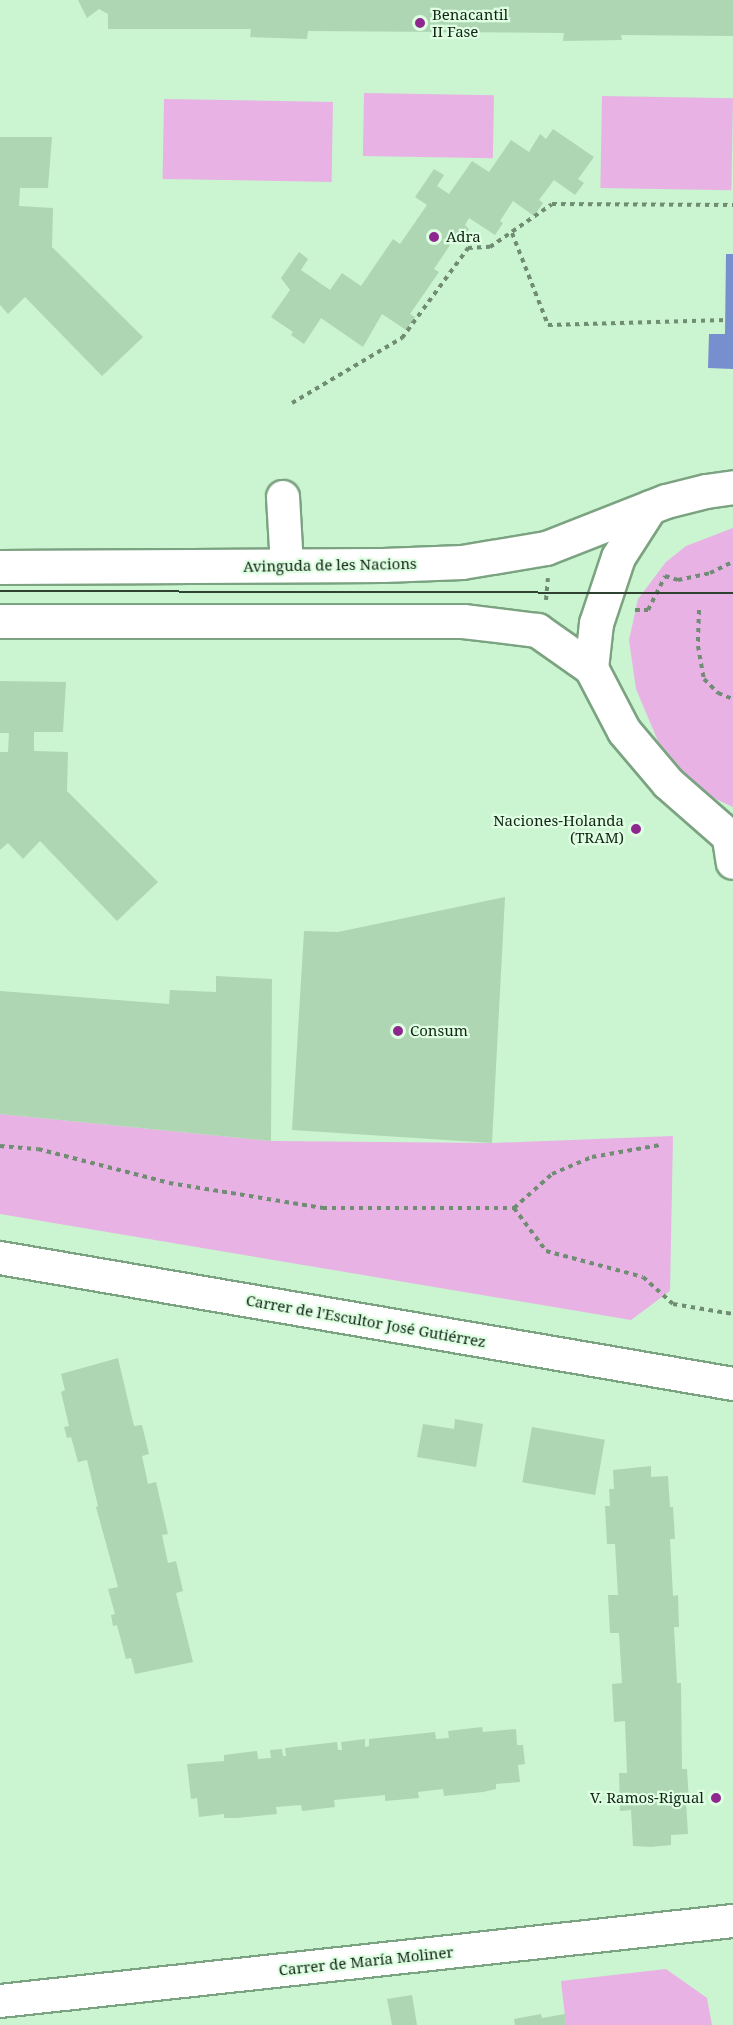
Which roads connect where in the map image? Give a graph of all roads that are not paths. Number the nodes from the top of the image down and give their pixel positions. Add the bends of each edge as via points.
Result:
1 (733, 487) edge
2 (283, 497) dead end
3 (650, 507) junction
4 (287, 566) junction
5 (0, 567) edge
6 (0, 621) edge
7 (591, 668) junction
8 (732, 847) edge
9 (0, 1258) edge
10 (733, 1384) edge
11 (733, 1921) edge
12 (0, 2001) edge

1 - 3 main road, Avinguda de les Nacions
2 - 4 street
3 - 4 main road, Avinguda de les Nacions via 546,548 462,562
3 - 7 main road via 618,556 596,623
4 - 5 main road, Avinguda de les Nacions
6 - 7 main road via 463,621 537,630
7 - 8 main road via 624,731 668,783
9 - 10 street, Carrer de l'Escultor José Gutiérrez
11 - 12 street, Carrer de María Moliner

